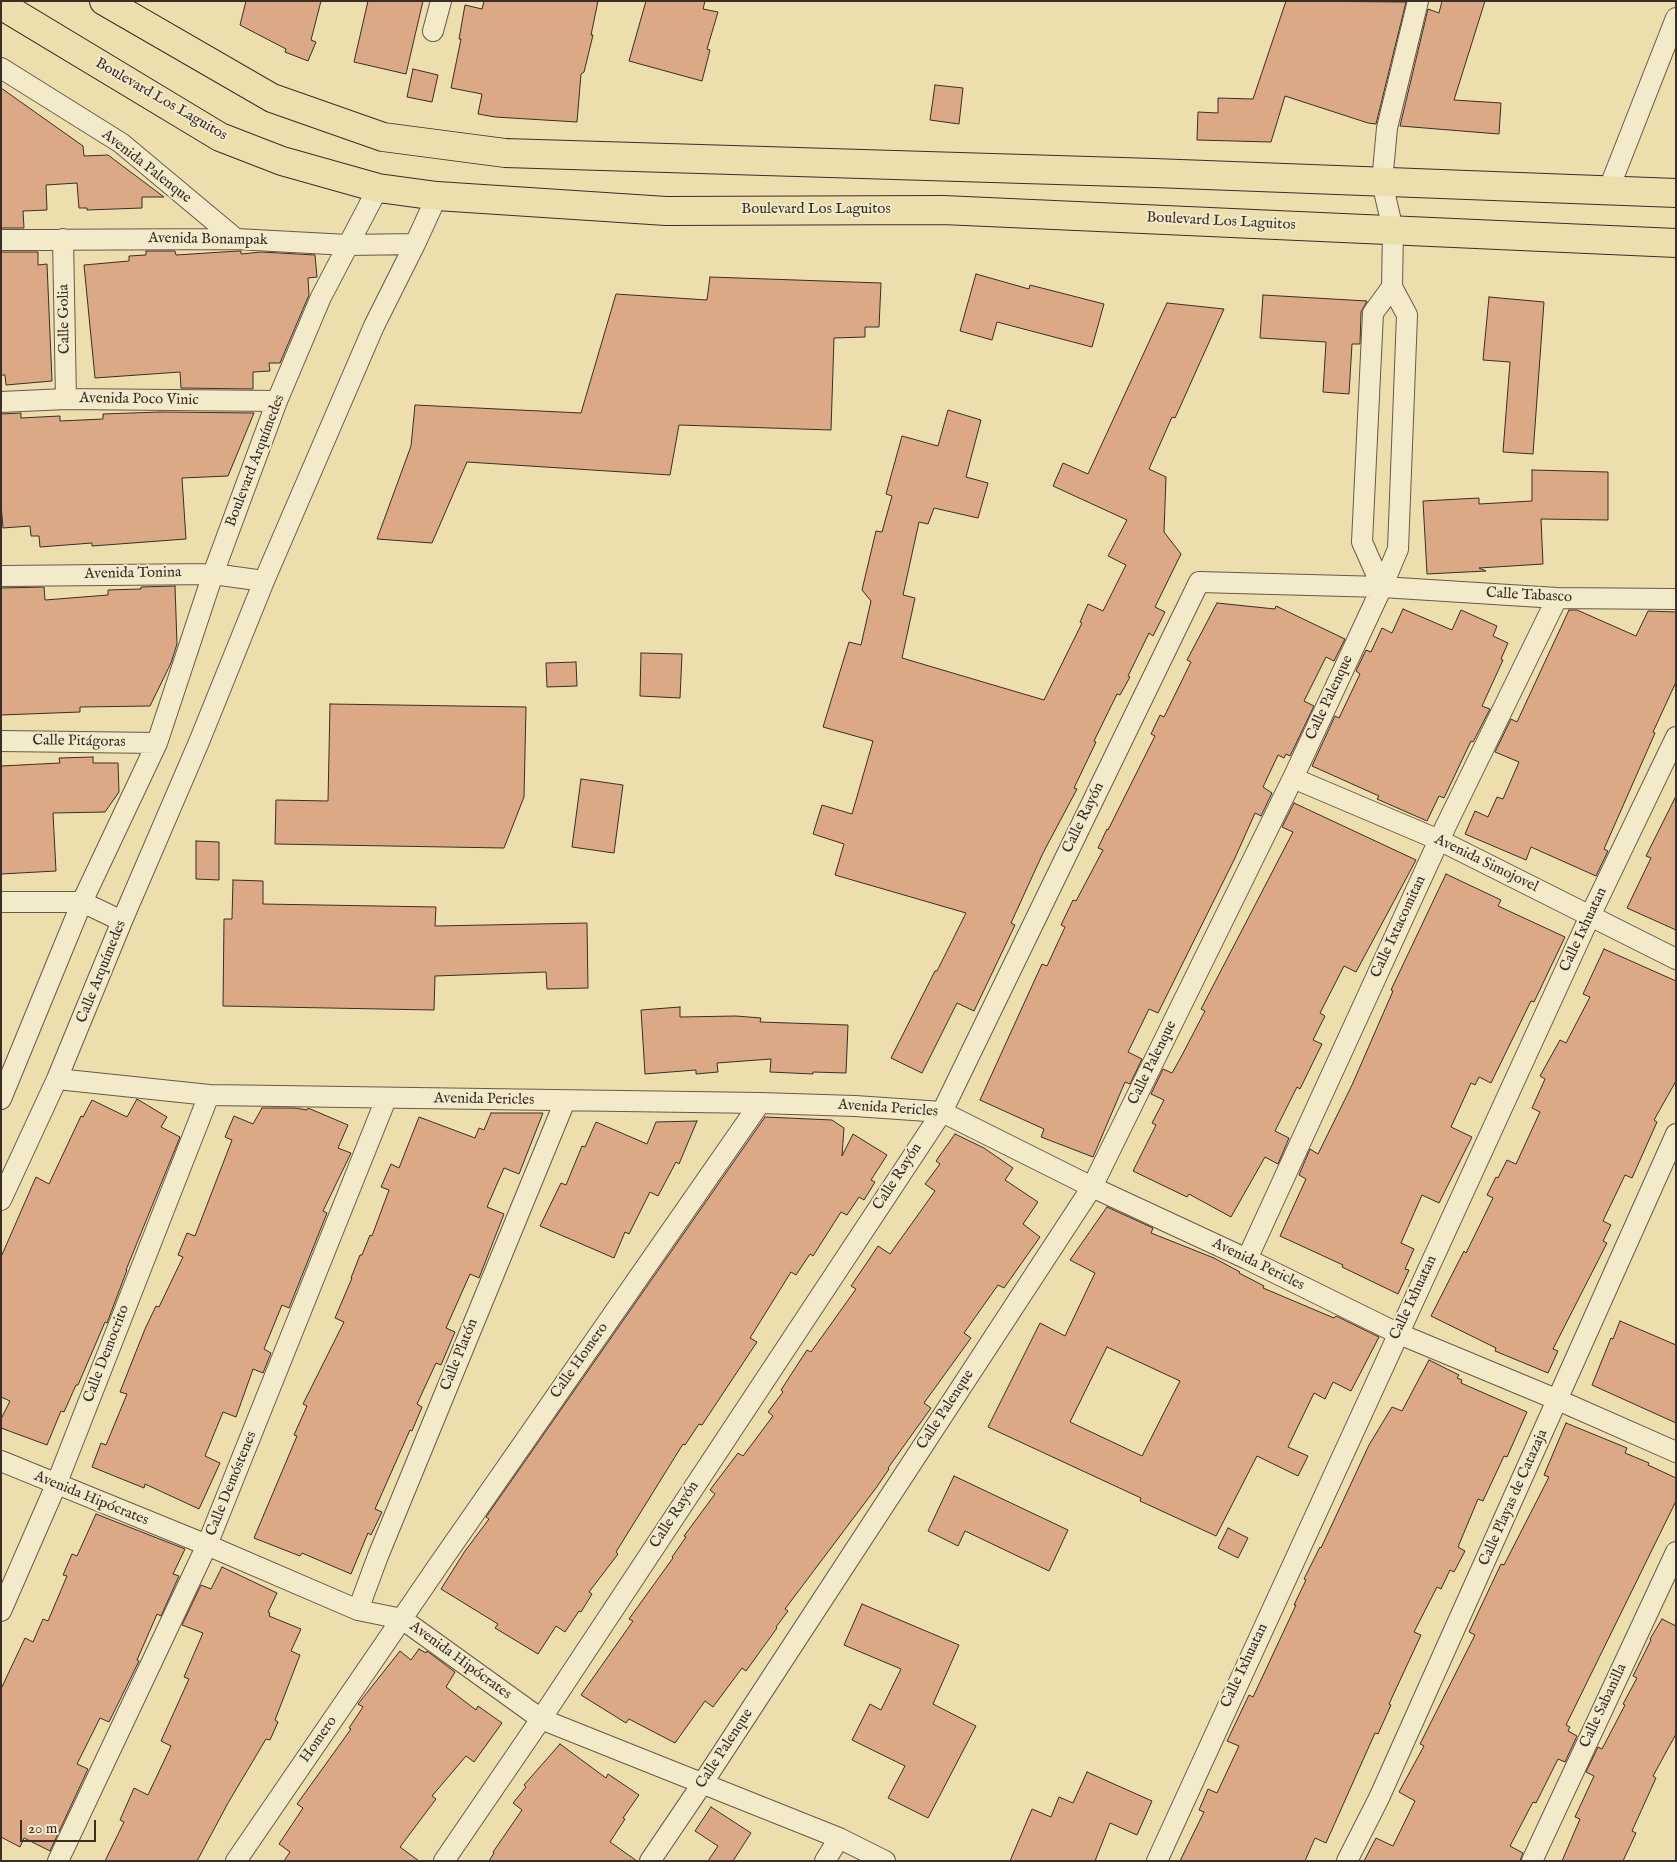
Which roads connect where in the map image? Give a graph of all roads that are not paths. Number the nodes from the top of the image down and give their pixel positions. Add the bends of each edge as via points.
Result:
1 (104, 1) edge
2 (440, 1) edge
3 (1418, 1) edge
4 (1, 5) edge
5 (1676, 18) edge
6 (433, 31) dead end
7 (2, 68) edge
8 (1382, 182) junction
9 (378, 188) junction
10 (1608, 191) junction
11 (1676, 193) edge
12 (437, 196) junction
13 (1393, 230) junction
14 (63, 239) junction
15 (236, 239) junction
16 (1, 240) edge
17 (1676, 243) edge
18 (415, 244) junction
19 (348, 245) junction
20 (1392, 287) junction
21 (66, 400) junction
22 (277, 401) junction
23 (1, 402) edge
24 (213, 574) junction
25 (1, 576) edge
26 (264, 581) junction
27 (1382, 587) junction
28 (1557, 598) junction
29 (1676, 599) edge
30 (1676, 737) edge
31 (1, 741) edge
32 (157, 743) junction
33 (1293, 778) junction
34 (1439, 840) junction
35 (1, 902) edge
36 (82, 902) junction
37 (1590, 916) junction
38 (122, 922) junction
39 (1676, 960) edge
40 (9, 1063) edge
41 (57, 1079) junction
42 (209, 1095) junction
43 (386, 1098) junction
44 (1, 1099) edge
45 (565, 1101) junction
46 (760, 1103) junction
47 (942, 1112) junction
48 (1676, 1134) edge
49 (6, 1176) edge
50 (1092, 1187) junction
51 (1, 1200) edge
52 (1247, 1259) junction
53 (1398, 1333) junction
54 (1558, 1400) junction
55 (1676, 1452) edge
56 (1, 1462) edge
57 (56, 1485) junction
58 (207, 1545) junction
59 (1676, 1552) edge
60 (358, 1610) junction
61 (1, 1611) edge
62 (402, 1619) junction
63 (540, 1719) junction
64 (702, 1784) junction
65 (839, 1838) junction
66 (58, 1861) edge
67 (236, 1861) edge
68 (444, 1861) edge
69 (650, 1861) edge
70 (825, 1861) edge
71 (885, 1861) edge
72 (1156, 1861) edge
73 (1347, 1861) edge
74 (1532, 1861) edge

1 - 8 main road via 272,98 383,137 505,153
2 - 6 street
3 - 8 street via 1387,128
4 - 9 main road, Boulevard Los Laguitos via 220,137 282,162
5 - 10 street
7 - 15 street, Avenida Palenque via 121,143
8 - 10 main road
8 - 13 street
9 - 12 main road, Boulevard Los Laguitos
9 - 19 street, Boulevard Arquímedes
10 - 11 main road
12 - 13 main road, Boulevard Los Laguitos via 666,210 943,210
12 - 18 street
13 - 17 main road, Boulevard Los Laguitos
13 - 20 street
14 - 15 street, Avenida Bonampak
14 - 16 street, Avenida Bonampak
14 - 21 street, Calle Golia
15 - 19 street, Avenida Bonampak
18 - 19 street, Avenida Bonampak
18 - 26 street via 374,326
19 - 22 street, Boulevard Arquímedes via 321,297
20 - 27 street, Calle Palenque via 1407,315 1398,549
20 - 27 street via 1373,313 1362,542
21 - 22 street, Avenida Poco Vinic
21 - 23 street, Avenida Poco Vinic
22 - 24 street, Boulevard Arquímedes
24 - 25 street, Avenida Tonina
24 - 26 street, Avenida Tonina
24 - 32 street, Boulevard Arquímedes
26 - 38 street, Calle Arquímedes
27 - 28 street, Calle Tabasco
27 - 33 street, Calle Palenque
27 - 47 street, Calle Rayón via 1199,582
28 - 29 street, Calle Tabasco
28 - 34 street, Calle Ixtacomitan
30 - 37 street, Calle Ixhuatan
31 - 32 street, Calle Pitágoras
32 - 36 street
33 - 34 street, Avenida Simojovel
33 - 50 street, Calle Palenque
34 - 37 street, Avenida Simojovel
34 - 52 street, Calle Ixtacomitan
35 - 36 street
36 - 38 street
36 - 40 street
37 - 39 street, Avenida Simojovel
37 - 53 street, Calle Ixhuatan
38 - 41 street, Calle Arquímedes
40 - 44 street
41 - 42 street, Avenida Pericles
41 - 49 street, Calle Arquímedes
42 - 43 street, Avenida Pericles
42 - 57 street, Calle Democrito
43 - 45 street, Avenida Pericles
43 - 58 street, Calle Demóstenes
45 - 46 street, Avenida Pericles
45 - 60 street, Calle Platón
46 - 47 street, Avenida Pericles
46 - 62 street, Calle Homero
47 - 50 street, Avenida Pericles
47 - 63 street, Calle Rayón
48 - 54 street, Calle Playas de Catazaja
49 - 51 street, Calle Arquímedes
50 - 52 street, Avenida Pericles
50 - 64 street, Calle Palenque
52 - 53 street, Avenida Pericles
53 - 54 street, Avenida Pericles
53 - 72 street, Calle Ixhuatan
54 - 55 street, Avenida Pericles
54 - 73 street, Calle Playas de Catazaja via 1380,1798
56 - 57 street, Avenida Hipócrates
57 - 58 street, Avenida Hipócrates
57 - 61 street, Calle Democrito
58 - 60 street, Avenida Hipócrates
58 - 66 street, Calle Demóstenes
59 - 74 street, Calle Sabanilla
60 - 62 street, Avenida Hipócrates
62 - 63 street, Avenida Hipócrates
62 - 67 street, Homero
63 - 64 street, Avenida Hipócrates
63 - 68 street, Calle Rayón
64 - 65 street, Avenida Hipócrates
64 - 69 street, Calle Palenque
65 - 70 street
65 - 71 street, Avenida Hipócrates

